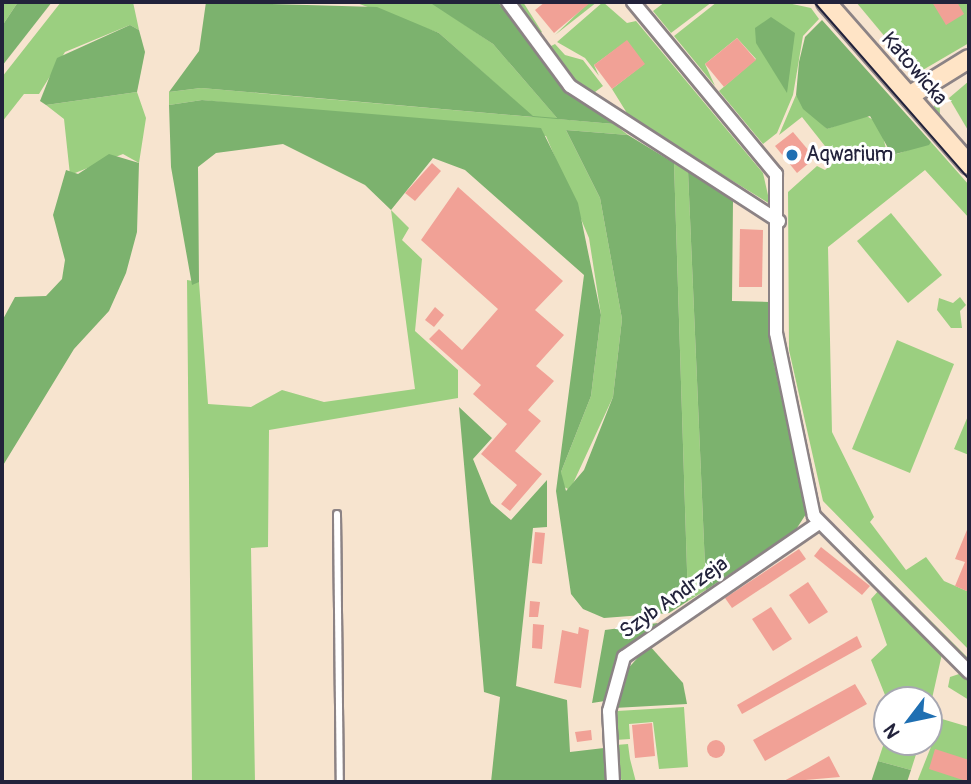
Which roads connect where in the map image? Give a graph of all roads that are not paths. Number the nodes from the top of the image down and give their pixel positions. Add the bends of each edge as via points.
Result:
1 (508, 2) edge
2 (633, 2) edge
3 (826, 2) edge
4 (969, 59) edge
5 (908, 96) junction
6 (969, 165) edge
7 (779, 221) junction
8 (337, 514) dead end
9 (819, 523) junction
10 (969, 672) edge
11 (340, 782) edge
12 (613, 782) edge

1 - 7 street via 580,93
2 - 7 street via 771,166 780,188
3 - 5 street, Katowicka
4 - 5 street
5 - 6 street, Katowicka
7 - 9 street via 776,333
8 - 11 lane
9 - 10 street
9 - 12 street, Szyb Andrzeja via 624,657 609,711

